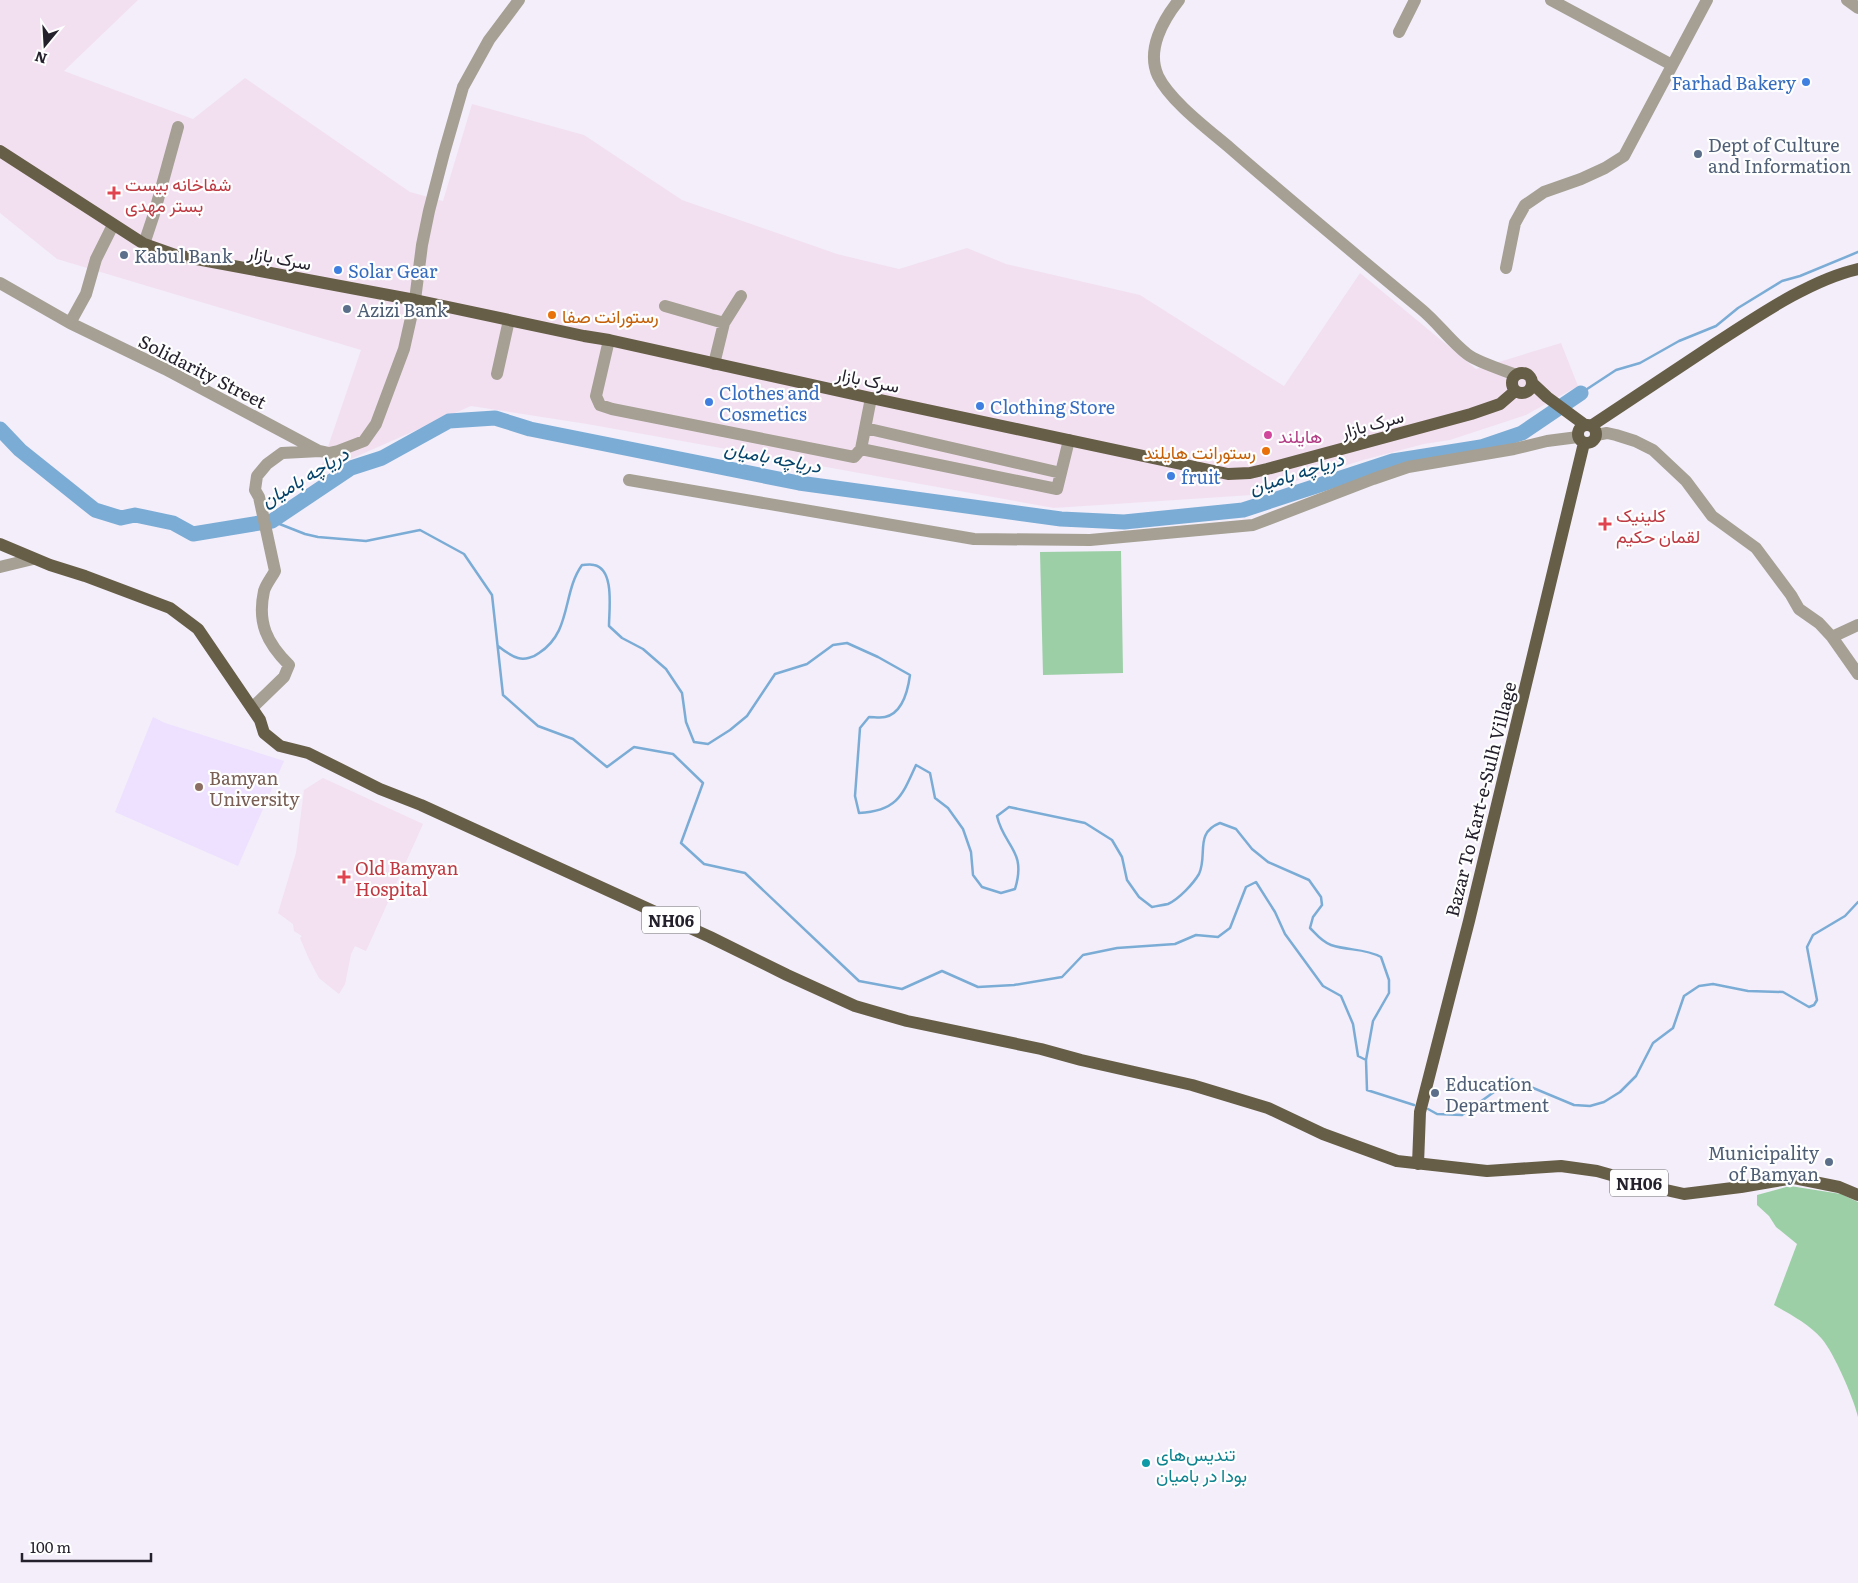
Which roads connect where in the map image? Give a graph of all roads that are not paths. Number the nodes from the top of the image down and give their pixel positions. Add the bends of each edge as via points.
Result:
1 (519, 0) edge
2 (1179, 0) edge
3 (1415, 0) edge
4 (1551, 0) edge
5 (1707, 0) edge
6 (1847, 0) edge
7 (1858, 8) edge
8 (1399, 32) dead end
9 (1672, 65) junction
10 (178, 127) dead end
11 (0, 151) edge
12 (113, 225) junction
13 (144, 244) junction
14 (1506, 268) dead end
15 (1858, 270) edge
16 (0, 283) edge
17 (741, 296) dead end
18 (415, 300) junction
19 (665, 306) dead end
20 (509, 320) junction
21 (724, 322) junction
22 (70, 323) junction
23 (608, 340) junction
24 (714, 364) junction
25 (497, 374) dead end
26 (1516, 375) junction
27 (1531, 386) junction
28 (1515, 391) junction
29 (871, 398) junction
30 (865, 428) junction
31 (1585, 432) junction
32 (1068, 440) junction
33 (861, 449) junction
34 (320, 451) junction
35 (1061, 473) junction
36 (629, 480) dead end
37 (0, 544) edge
38 (33, 558) junction
39 (0, 567) edge
40 (1858, 625) edge
41 (1832, 637) junction
42 (1858, 674) edge
43 (252, 708) junction
44 (1418, 1164) junction
45 (1858, 1195) edge

1 - 18 street via 489,40 463,87 422,245
2 - 26 street via 1163,25 1155,46 1154,60 1158,76 1177,102 1429,316 1468,355
3 - 8 street
4 - 9 street
5 - 9 street
6 - 7 street
9 - 14 street via 1624,156 1581,179 1544,192 1525,205 1515,223
10 - 13 street
11 - 12 main road, سرک بازار
12 - 13 main road, سرک بازار
12 - 22 street via 96,259 86,294
13 - 18 main road, سرک بازار via 175,256
15 - 31 main road via 1824,281 1766,310
16 - 22 street, Solidarity Street
17 - 21 street
18 - 20 main road, سرک بازار
18 - 34 street via 404,349 376,424 364,441 338,451
19 - 21 street
20 - 23 main road, سرک بازار
20 - 25 street
21 - 24 street
22 - 34 street, Solidarity Street
23 - 24 main road, سرک بازار
23 - 33 street via 596,396 600,405 854,456
24 - 29 main road, سرک بازار
26 - 27 main road via 1526,374
26 - 28 main road via 1512,383
27 - 28 main road via 1521,393
27 - 31 main road
28 - 32 main road, سرک بازار via 1500,404 1471,414 1250,473 1228,474
29 - 30 street
29 - 32 main road, سرک بازار
30 - 33 street
30 - 35 street
31 - 36 street via 1514,449 1408,467 1253,525 1090,540 974,539
31 - 41 street via 1635,440 1653,450 1686,482 1712,516 1756,548 1799,609
31 - 44 main road, Bazar To Kart-e-Sulh Village via 1422,1105
32 - 35 street
33 - 35 street via 1057,489
34 - 43 street via 282,453 256,476 255,490 276,571 264,590 262,625 274,651 289,665 284,677
37 - 38 main road, NH06
38 - 39 street
38 - 43 main road, NH06 via 170,608 198,629
40 - 41 street
41 - 42 street
43 - 44 main road, NH06 via 264,733 280,746 308,753 380,790 421,805 855,1006 907,1021 1192,1086 1268,1108 1323,1134 1397,1161
44 - 45 main road, NH06 via 1487,1171 1561,1166 1598,1171 1684,1194 1794,1178 1839,1187

